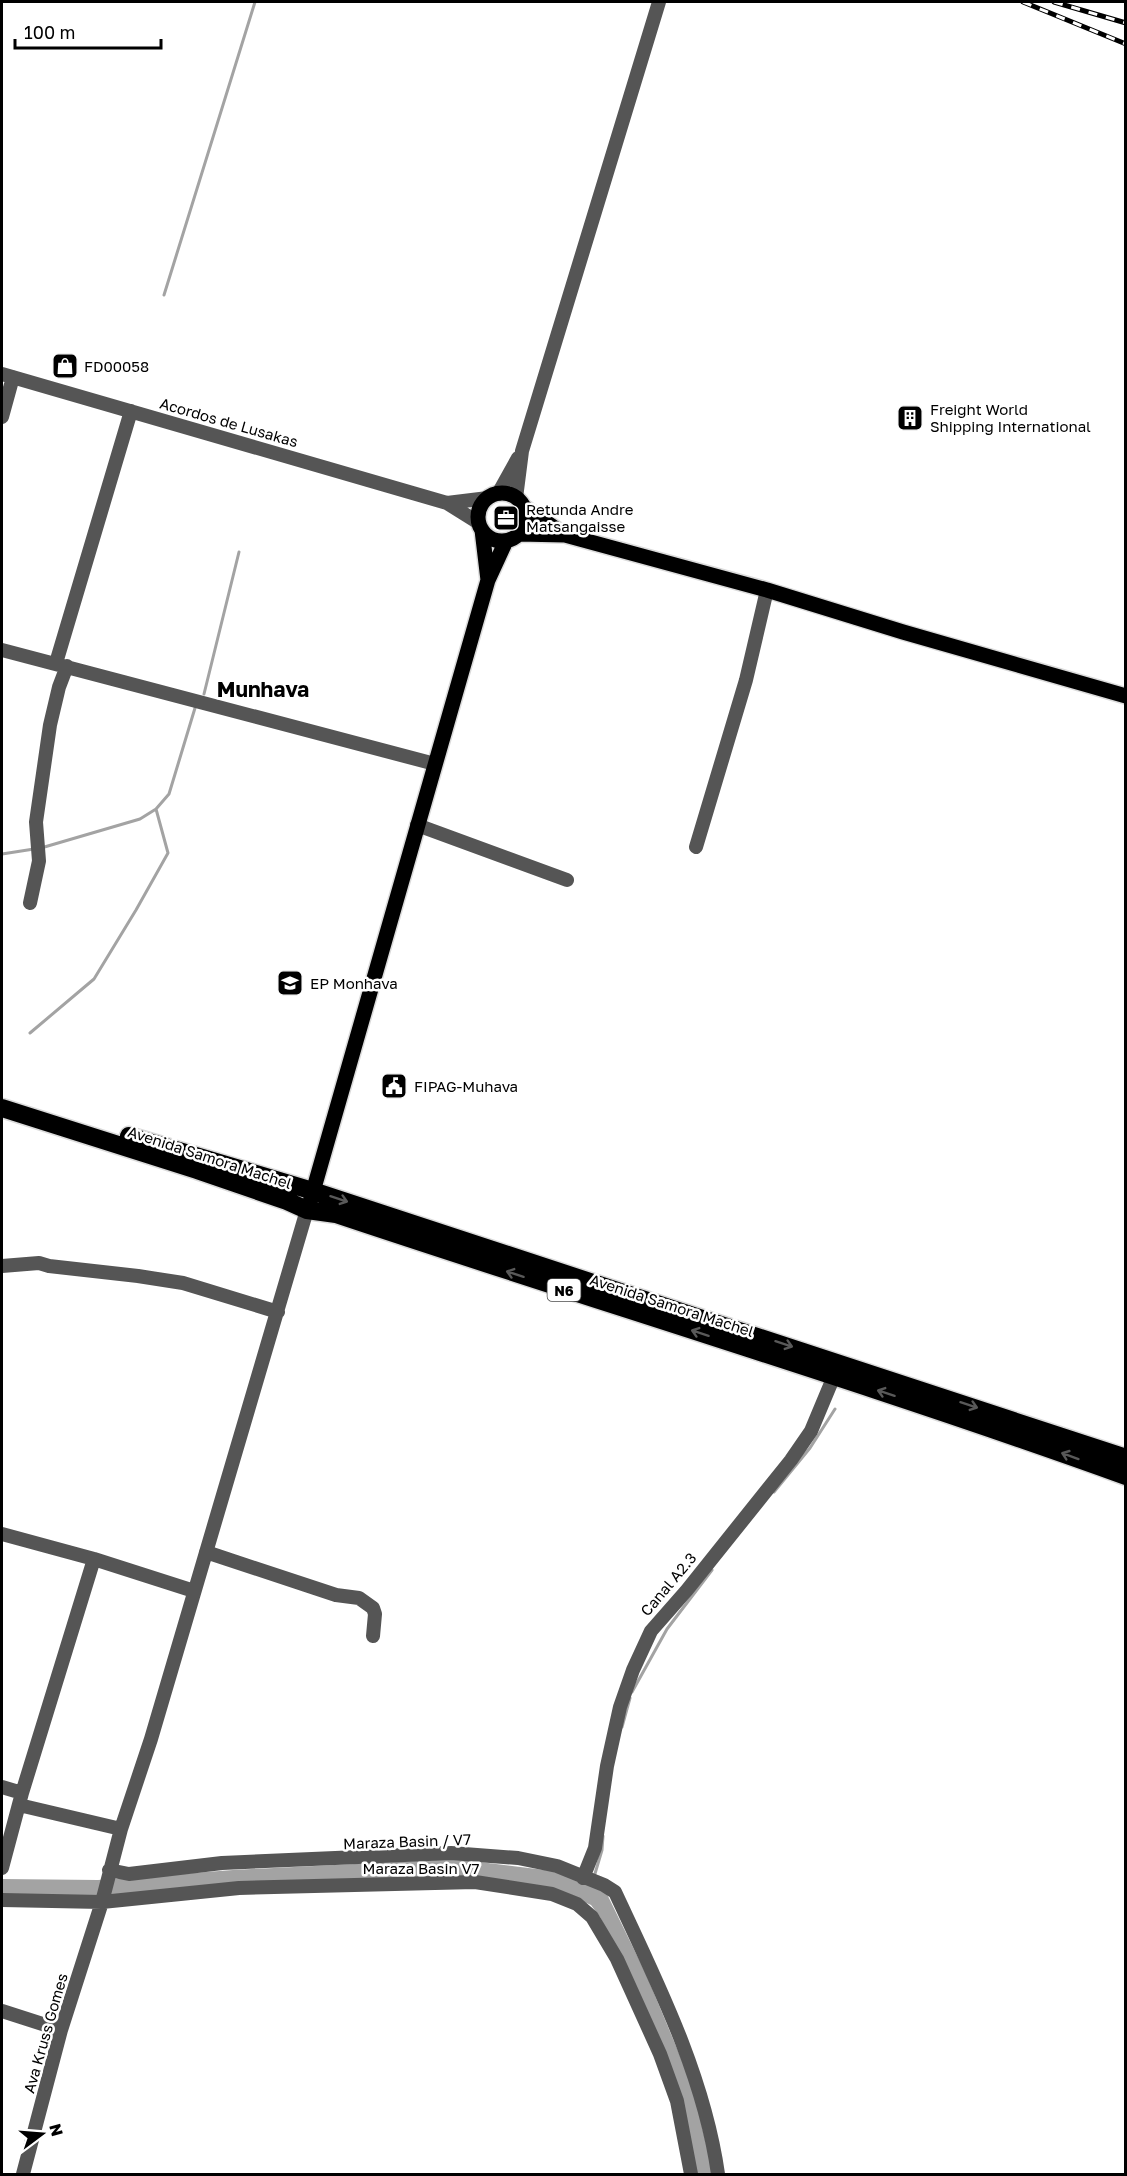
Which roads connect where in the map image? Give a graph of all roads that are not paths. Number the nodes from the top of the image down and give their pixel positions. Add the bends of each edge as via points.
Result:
1 (659, 2) edge
2 (7, 375) edge
3 (131, 411) junction
4 (2, 417) edge
5 (522, 451) junction
6 (493, 496) junction
7 (520, 502) junction
8 (447, 503) junction
9 (481, 526) junction
10 (565, 535) junction
11 (512, 538) junction
12 (488, 580) junction
13 (767, 590) junction
14 (2, 650) edge
15 (61, 665) junction
16 (1125, 696) edge
17 (435, 764) junction
18 (417, 825) junction
19 (696, 847) dead end
20 (567, 879) dead end
21 (30, 903) dead end
22 (2, 1096) edge
23 (2, 1108) edge
24 (313, 1191) junction
25 (307, 1210) junction
26 (2, 1266) edge
27 (278, 1312) junction
28 (834, 1376) junction
29 (1125, 1458) edge
30 (1125, 1476) edge
31 (2, 1534) edge
32 (206, 1552) junction
33 (94, 1559) junction
34 (194, 1592) junction
35 (373, 1636) dead end
36 (2, 1787) edge
37 (20, 1799) junction
38 (121, 1829) junction
39 (2, 1868) edge
40 (110, 1870) junction
41 (583, 1878) junction
42 (2, 1900) edge
43 (102, 1902) junction
44 (2, 2012) edge
45 (62, 2030) junction
46 (23, 2175) edge
47 (691, 2175) edge
48 (718, 2175) edge

1 - 5 street
2 - 3 street, Acordos de Lusakas
2 - 4 street
3 - 8 street, Acordos de Lusakas
3 - 15 street
5 - 6 street
5 - 7 street
6 - 7 main road via 507,494
6 - 8 street
6 - 9 main road via 480,509
7 - 10 main road
7 - 11 main road via 526,522
8 - 9 street
9 - 11 main road via 490,537
9 - 12 main road
10 - 11 main road
10 - 13 main road
11 - 12 main road
12 - 17 main road
13 - 16 main road
13 - 19 street via 746,681
14 - 15 street
15 - 17 street
15 - 21 street via 36,822 39,861
17 - 18 main road
18 - 20 street
18 - 24 main road
22 - 24 highway, Avenida Samora Machel / N6
23 - 25 highway, Avenida Samora Machel / N6 via 197,1170
24 - 25 main road
24 -> 29 highway, Avenida Samora Machel / N6
25 - 27 street, Ava Kruss Gomes
28 -> 25 highway, Avenida Samora Machel / N6 via 336,1214
26 - 27 street via 39,1263 183,1283
27 - 32 street, Ava Kruss Gomes
30 -> 28 highway, Avenida Samora Machel / N6
28 - 41 street, Canal A2.3 via 811,1431 791,1460 651,1631 620,1707 595,1848
31 - 33 street
32 - 34 street, Ava Kruss Gomes
32 - 35 street via 359,1598 373,1608
33 - 34 street
33 - 37 street
34 - 38 street, Ava Kruss Gomes
36 - 37 street
37 - 38 street
37 - 39 street
38 - 40 street, Ava Kruss Gomes
40 - 41 street, Maraza Basin / V7 via 129,1874 222,1863 451,1853 519,1858 557,1866
40 - 43 street, Ava Kruss Gomes
41 - 48 street, Maraza Basin / V7 via 615,1892 661,1989 697,2086
42 - 43 street, Maraza Basin V7
43 - 45 street, Ava Kruss Gomes
43 - 47 street, Maraza Basin V7 via 238,1888 475,1882 552,1894 577,1904 592,1917 617,1959 660,2054 677,2102
44 - 45 street
45 - 46 street, Ava Kruss Gomes

